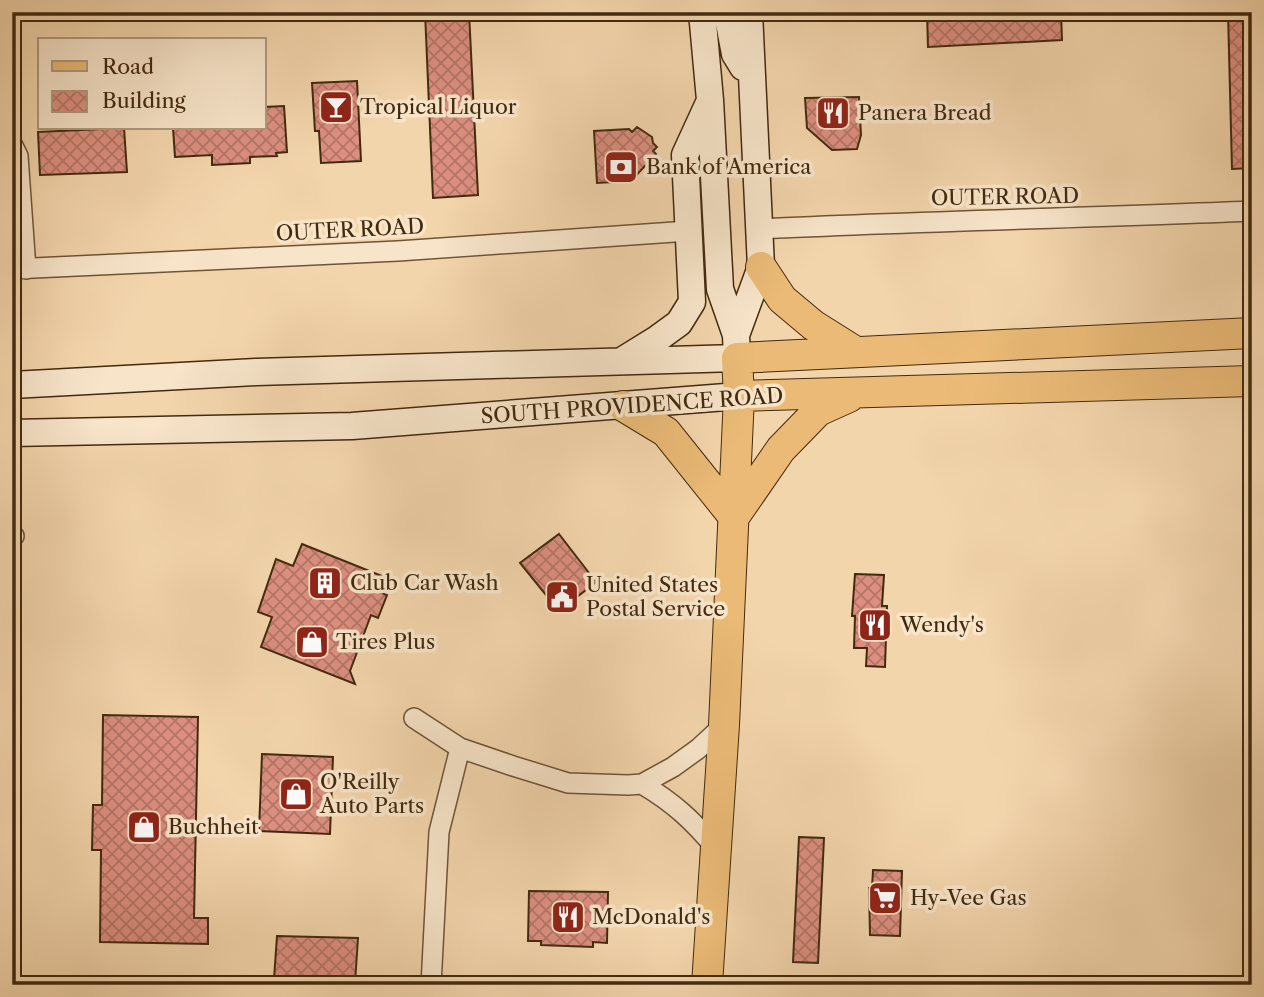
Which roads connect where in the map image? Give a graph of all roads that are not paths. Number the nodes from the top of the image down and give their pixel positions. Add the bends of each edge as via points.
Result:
1 (702, 12) edge
2 (727, 12) edge
3 (749, 12) edge
4 (753, 84) junction
5 (710, 100) junction
6 (12, 144) edge
7 (1252, 211) edge
8 (759, 229) junction
9 (689, 231) junction
10 (761, 267) junction
11 (19, 269) edge
12 (1252, 333) edge
13 (736, 346) junction
14 (856, 352) junction
15 (620, 361) junction
16 (1252, 381) edge
17 (12, 385) edge
18 (856, 393) junction
19 (739, 396) junction
20 (623, 406) junction
21 (12, 433) edge
22 (734, 517) junction
23 (414, 718) dead end
24 (724, 725) junction
25 (460, 748) junction
26 (642, 784) junction
27 (716, 848) junction
28 (432, 985) edge
29 (707, 985) edge

1 - 5 main road
2 - 4 main road via 735,54
3 - 4 main road
4 - 8 main road
5 - 9 main road via 685,155
5 - 13 main road via 720,289
6 - 11 street via 19,156
7 - 8 street, OUTER ROAD
8 - 10 main road
9 - 11 street, OUTER ROAD via 423,250
9 - 15 main road via 692,302 679,323
10 - 13 main road
10 - 14 main road via 782,299
12 - 14 main road, SOUTH PROVIDENCE ROAD
13 - 14 main road, SOUTH PROVIDENCE ROAD
13 - 15 main road, SOUTH PROVIDENCE ROAD
13 - 19 main road
15 - 17 main road, SOUTH PROVIDENCE ROAD
16 - 18 main road, SOUTH PROVIDENCE ROAD
18 - 19 main road, SOUTH PROVIDENCE ROAD
18 - 22 main road via 818,411 781,449
19 - 20 main road, SOUTH PROVIDENCE ROAD
19 - 22 main road
20 - 21 main road, SOUTH PROVIDENCE ROAD via 352,426
20 - 22 main road via 666,432
22 - 24 main road
23 - 25 street
24 - 26 street via 673,767
24 - 27 main road
25 - 26 street via 568,783
25 - 28 street via 439,832
26 - 27 street via 670,800
27 - 29 main road

